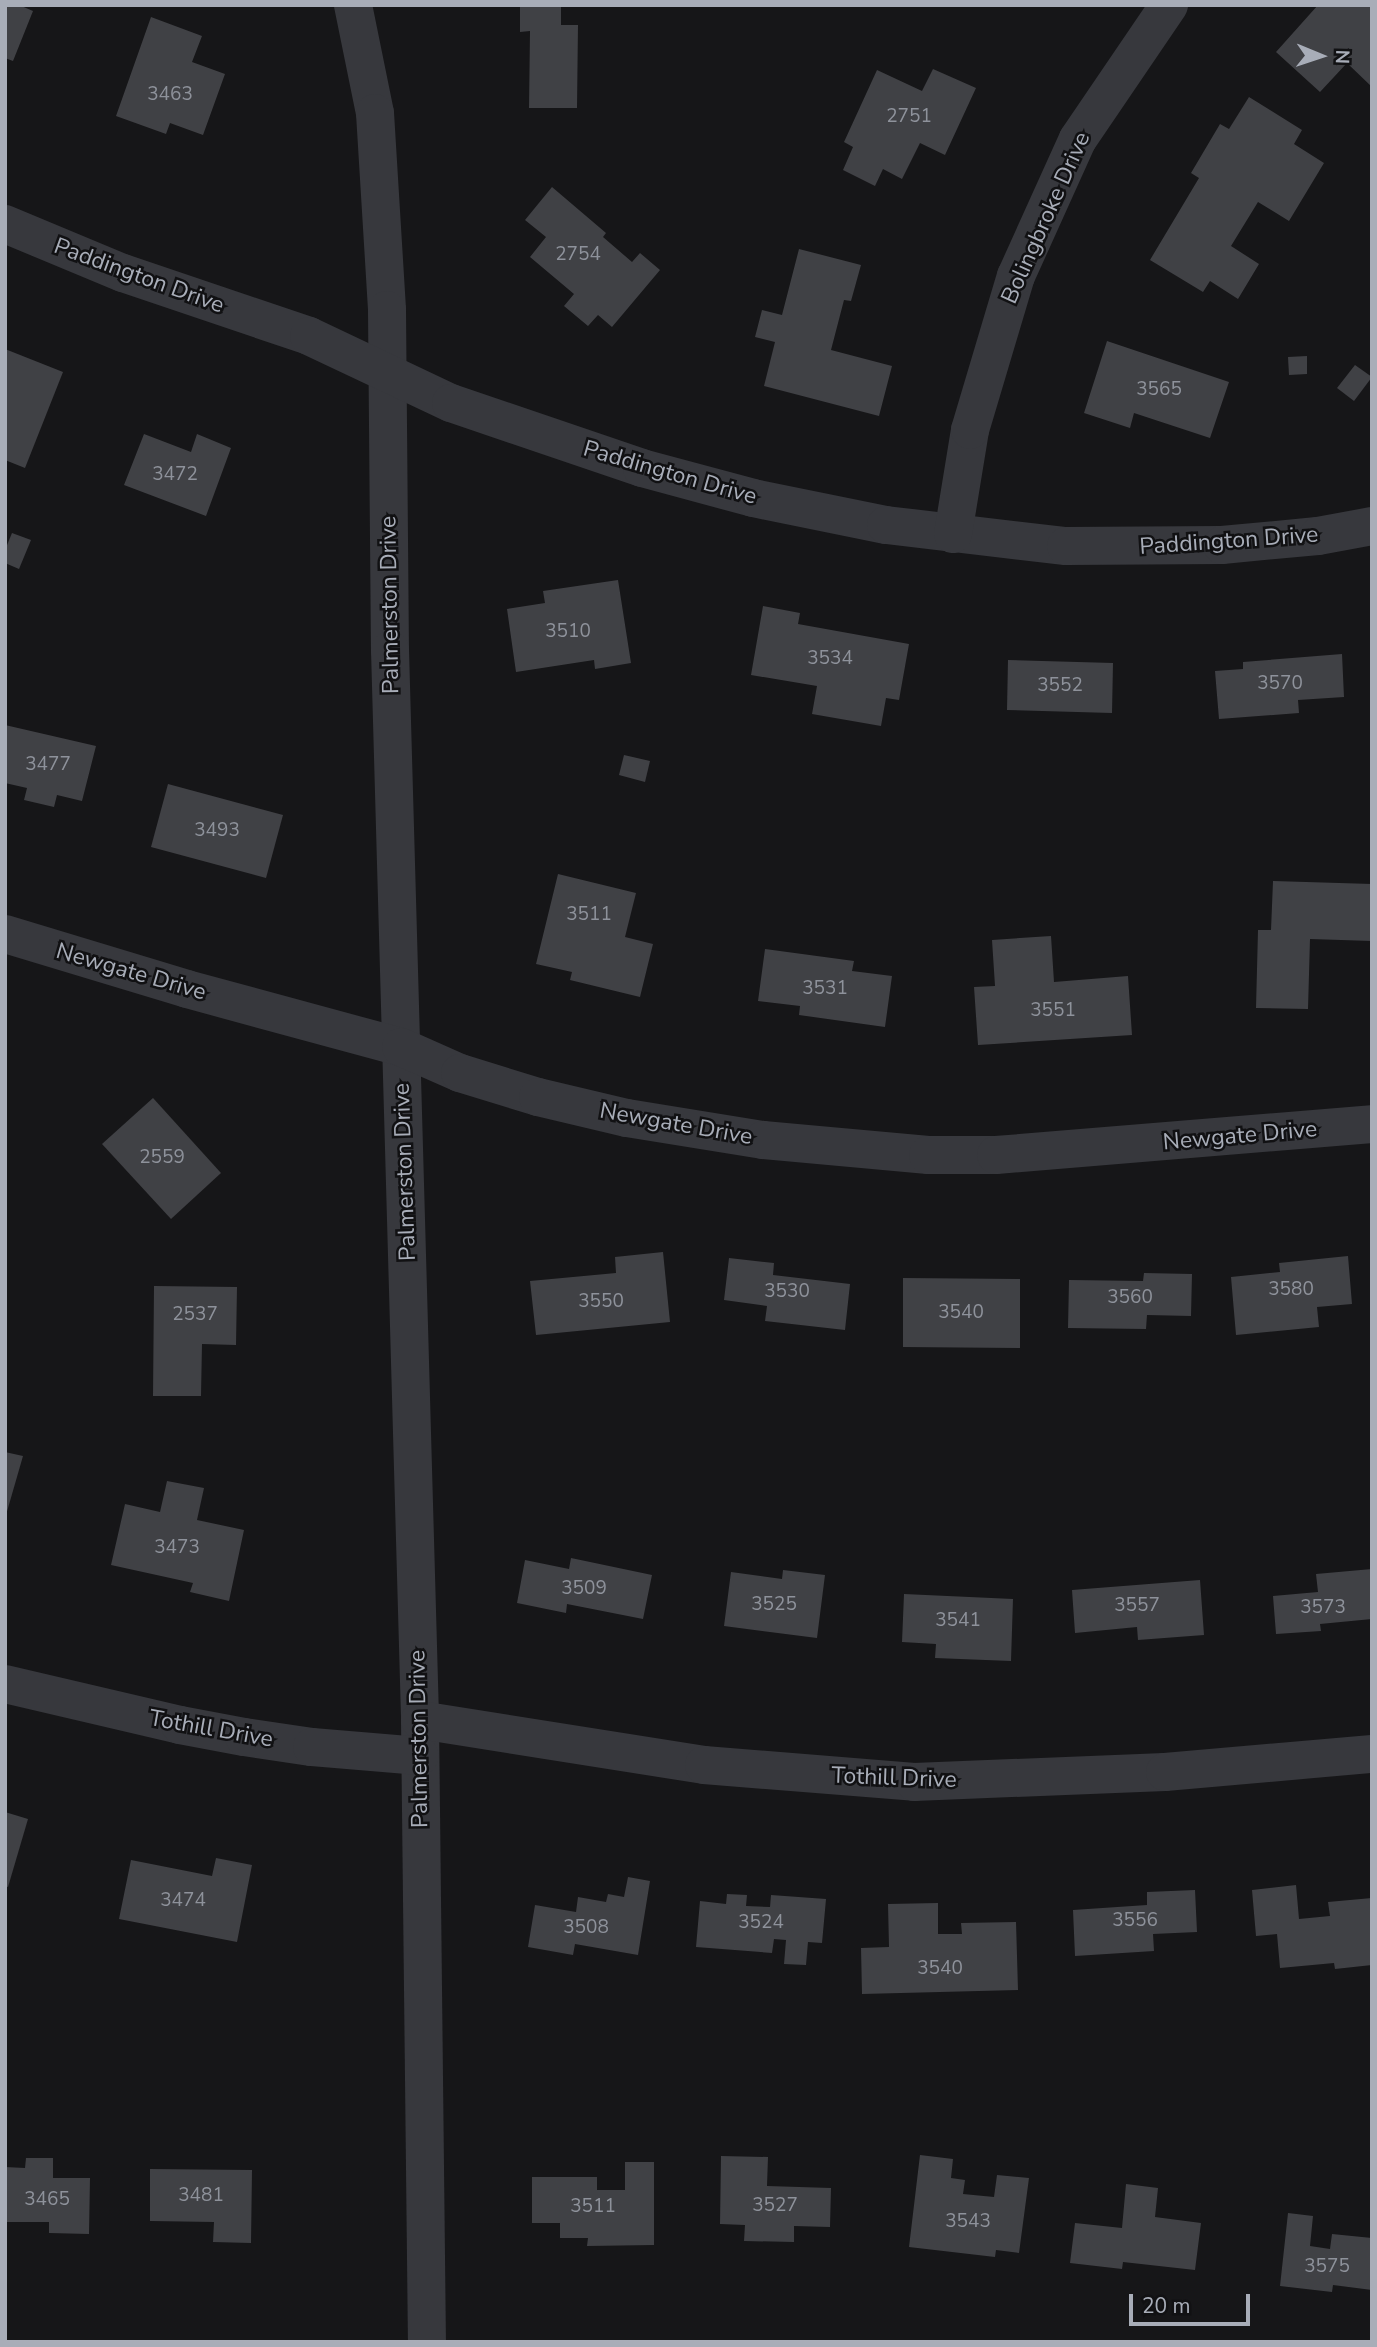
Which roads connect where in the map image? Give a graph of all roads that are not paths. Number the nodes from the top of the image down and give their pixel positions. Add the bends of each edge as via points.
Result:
1 (1169, 5) edge
2 (364, 15) edge
3 (5, 224) edge
4 (387, 372) junction
5 (1372, 526) edge
6 (953, 534) junction
7 (5, 934) edge
8 (401, 1047) junction
9 (1372, 1124) edge
10 (5, 1684) edge
11 (420, 1738) junction
12 (1372, 1754) edge
13 (427, 2342) edge

1 - 6 street, Bolingbroke Drive via 1079,139 1016,276 970,430
2 - 4 street, Palmerston Drive via 382,192
3 - 4 street, Paddington Drive via 123,274 309,336
4 - 6 street, Paddington Drive via 451,403 642,468 790,506
4 - 8 street, Palmerston Drive
5 - 6 street, Paddington Drive via 1318,536 1140,548 1039,545
7 - 8 street, Newgate Drive
8 - 9 street, Newgate Drive via 460,1073 627,1118 764,1140 928,1155 1069,1151
8 - 11 street, Palmerston Drive
10 - 11 street, Tothill Drive via 180,1725 312,1747
11 - 12 street, Tothill Drive via 914,1782 1165,1772
11 - 13 street, Palmerston Drive

